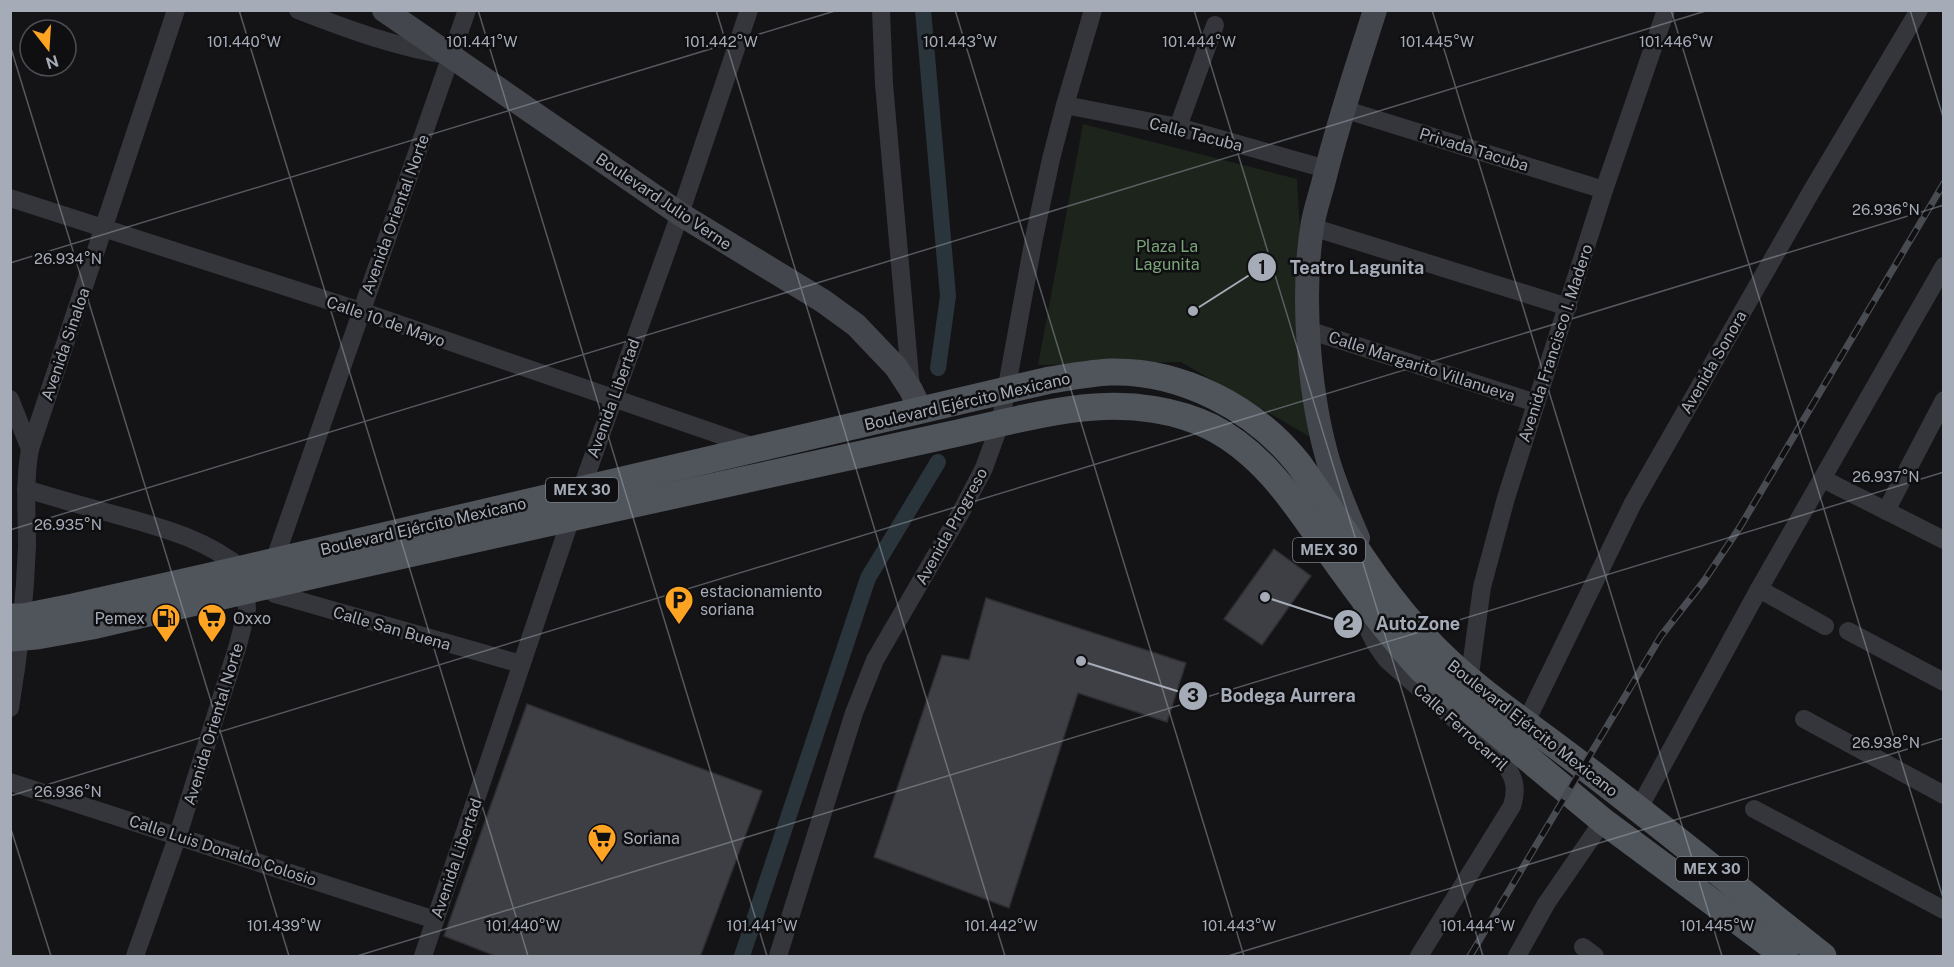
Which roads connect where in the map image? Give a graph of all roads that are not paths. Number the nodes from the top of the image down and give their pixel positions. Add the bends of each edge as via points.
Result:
1 (176, 10) edge
2 (298, 10) edge
3 (384, 10) edge
4 (467, 10) edge
5 (749, 10) edge
6 (881, 10) edge
7 (1093, 10) edge
8 (1376, 10) edge
9 (1666, 10) edge
10 (1919, 10) edge
11 (1215, 25) dead end
12 (452, 56) junction
13 (1065, 105) junction
14 (1343, 109) junction
15 (1178, 127) junction
16 (1326, 169) junction
17 (1604, 190) junction
18 (10, 198) edge
19 (680, 214) junction
20 (1312, 227) junction
21 (104, 229) junction
22 (1944, 266) edge
23 (1568, 307) junction
24 (361, 311) junction
25 (1308, 330) junction
26 (998, 391) junction
27 (10, 399) edge
28 (613, 399) junction
29 (1944, 400) edge
30 (921, 403) junction
31 (1536, 403) junction
32 (994, 425) junction
33 (30, 449) junction
34 (760, 449) junction
35 (1823, 479) junction
36 (26, 489) junction
37 (581, 490) junction
38 (1886, 511) junction
39 (571, 518) junction
40 (1944, 540) edge
41 (274, 560) junction
42 (251, 583) junction
43 (1759, 589) junction
44 (1369, 590) junction
45 (16, 627) edge
46 (1825, 627) dead end
47 (1848, 631) dead end
48 (521, 664) junction
49 (1469, 681) junction
50 (1944, 682) edge
51 (10, 708) edge
52 (1804, 719) dead end
53 (1525, 724) junction
54 (10, 782) edge
55 (1944, 795) edge
56 (1754, 809) dead end
57 (1638, 810) junction
58 (1603, 821) junction
59 (178, 835) junction
60 (1944, 910) edge
61 (435, 920) junction
62 (135, 957) edge
63 (423, 957) edge
64 (778, 957) edge
65 (1419, 957) edge
66 (1517, 957) edge
67 (1785, 957) edge
68 (1823, 957) edge

1 - 21 street, Avenida Sinaloa
2 - 12 street via 388,43
3 - 12 street, Boulevard Julio Verne
4 - 12 street, Avenida Oriental Norte
5 - 19 street, Avenida Libertad
6 - 30 street via 885,95
7 - 13 street, Avenida Progreso
8 - 14 street
9 - 17 street, Avenida Francisco I. Madero
10 - 53 street, Avenida Sonora via 1633,503
11 - 15 street
12 - 19 street, Boulevard Julio Verne
12 - 24 street, Avenida Oriental Norte
13 - 15 street, Calle Tacuba
13 - 26 street, Avenida Progreso
14 - 16 street
14 - 17 street, Privada Tacuba
15 - 16 street, Calle Tacuba
16 - 20 street
17 - 23 street, Avenida Francisco I. Madero
18 - 21 street, Calle 10 de Mayo
19 - 28 street, Avenida Libertad
19 - 30 street, Boulevard Julio Verne via 856,325 889,358
20 - 23 street
20 - 25 street
21 - 24 street, Calle 10 de Mayo
21 - 33 street, Avenida Sinaloa
22 - 35 street
23 - 31 street, Avenida Francisco I. Madero
24 - 28 street, Calle 10 de Mayo
24 - 41 street, Avenida Oriental Norte
25 - 31 street, Calle Margarito Villanueva
25 - 44 street via 1316,409 1330,468
26 - 30 main road, Boulevard Ejército Mexicano / MEX 30
26 - 32 street, Avenida Progreso
26 - 44 main road, Boulevard Ejército Mexicano / MEX 30 via 1111,372 1164,378 1214,397 1285,446 1312,482
27 - 33 street
28 - 34 street, Calle 10 de Mayo
28 - 37 street, Avenida Libertad
29 - 38 street
30 - 34 main road, Boulevard Ejército Mexicano / MEX 30
31 - 49 street, Avenida Francisco I. Madero via 1482,587
32 - 39 main road, Boulevard Ejército Mexicano / MEX 30
32 - 44 main road, Boulevard Ejército Mexicano / MEX 30 via 1091,407 1124,406 1159,410 1197,421 1230,438 1255,458
32 - 64 street, Avenida Progreso via 984,468 875,660 854,713
33 - 36 street, Avenida Sinaloa
34 - 37 main road, Boulevard Ejército Mexicano / MEX 30
35 - 38 street
35 - 43 street
36 - 42 street, Calle San Buena via 197,541 216,550
36 - 45 street, Avenida Sinaloa via 27,546
37 - 39 street, Avenida Libertad
37 - 41 main road, Boulevard Ejército Mexicano / MEX 30
38 - 40 street
39 - 42 main road, Boulevard Ejército Mexicano / MEX 30
39 - 48 street, Avenida Libertad
41 - 42 main road, Boulevard Ejército Mexicano / MEX 30
42 - 45 main road, Boulevard Ejército Mexicano / MEX 30 via 92,626
42 - 48 street, Calle San Buena via 275,594
42 - 59 street, Avenida Oriental Norte via 238,645
43 - 46 street
43 - 57 street
44 - 49 main road, Boulevard Ejército Mexicano / MEX 30
44 - 58 main road, Boulevard Ejército Mexicano / MEX 30 via 1400,647 1422,670
44 - 65 street, Calle Ferrocarril via 1367,630 1376,646 1387,660 1502,760 1515,782 1512,806
45 - 51 street, Avenida Sinaloa
47 - 50 street
48 - 61 street, Avenida Libertad
49 - 53 main road, Boulevard Ejército Mexicano / MEX 30
52 - 55 street
53 - 57 main road, Boulevard Ejército Mexicano / MEX 30
54 - 59 street, Calle Luis Donaldo Colosio
56 - 60 street
57 - 68 main road, Boulevard Ejército Mexicano / MEX 30
58 - 66 street via 1546,904
58 - 67 main road, Boulevard Ejército Mexicano / MEX 30
59 - 61 street, Calle Luis Donaldo Colosio
59 - 62 street, Avenida Oriental Norte
61 - 63 street, Avenida Libertad

